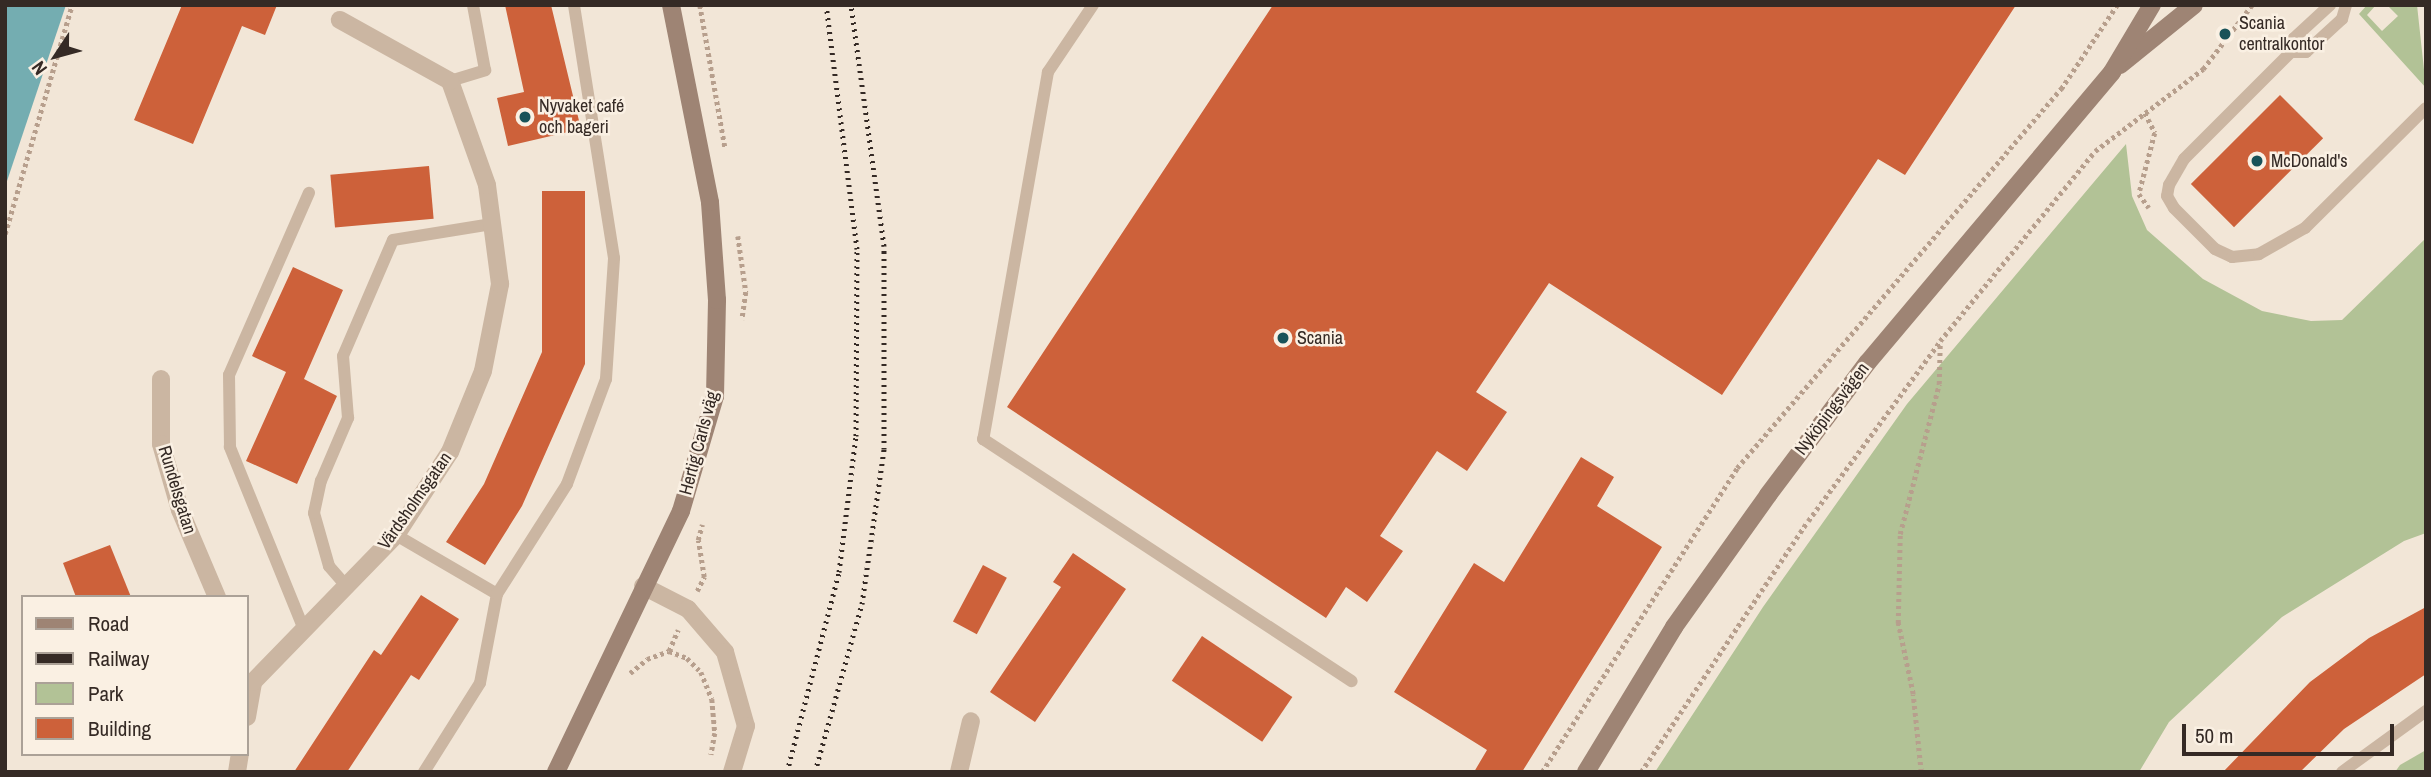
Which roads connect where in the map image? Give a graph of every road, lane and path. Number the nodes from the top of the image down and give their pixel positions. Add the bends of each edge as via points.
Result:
1 (72, 5) edge
2 (473, 5) edge
3 (574, 5) edge
4 (671, 5) edge
5 (1093, 5) edge
6 (2152, 5) edge
7 (2194, 5) edge
8 (2252, 5) edge
9 (2330, 5) edge
10 (2346, 5) edge
11 (340, 20) dead end
12 (2291, 52) junction
13 (2112, 72) junction
14 (450, 81) junction
15 (2426, 108) edge
16 (2145, 113) junction
17 (309, 193) dead end
18 (2139, 194) dead end
19 (492, 224) junction
20 (5, 234) edge
21 (1941, 341) junction
22 (161, 380) dead end
23 (396, 535) junction
24 (643, 586) junction
25 (348, 588) junction
26 (497, 594) junction
27 (215, 595) edge
28 (304, 632) junction
29 (669, 651) dead end
30 (250, 675) edge
31 (1352, 681) dead end
32 (248, 703) edge
33 (2426, 711) edge
34 (971, 721) dead end
35 (708, 768) dead end
36 (424, 772) edge
37 (556, 772) edge
38 (732, 772) edge
39 (959, 772) edge
40 (1586, 772) edge
41 (1641, 772) edge
42 (1921, 772) edge
43 (2342, 772) edge

1 - 20 path
2 - 14 lane via 485,70
3 - 26 lane via 614,258 606,379 567,484
4 - 24 main road, Hertig Carls väg via 710,202 717,300 715,397 681,511
5 - 31 lane via 1048,72 983,439
6 - 13 main road, Nyköpingsvägen
7 - 13 main road, Nyköpingsvägen
8 - 16 path via 2203,69
9 - 12 lane via 2292,39
10 - 12 lane via 2342,19 2306,52
11 - 14 street
12 - 15 lane via 2184,159 2169,185 2167,196 2174,208 2215,249 2232,257 2259,254 2305,228
13 - 40 main road, Nyköpingsvägen via 1868,362 1776,484 1674,627
14 - 19 street, Värdsholmsgatan via 488,185
16 - 18 path via 2155,133
16 - 21 path via 2095,151
17 - 28 lane via 229,375 230,447
19 - 23 street, Värdsholmsgatan via 500,284 484,371 450,452
19 - 25 lane via 393,240 344,356 348,418 321,481 314,513 329,566
21 - 41 path via 1808,521
21 - 42 path via 1938,384 1900,534 1898,623 1913,694
22 - 27 street, Rundelsgatan via 162,444 180,510
23 - 25 street, Värdsholmsgatan
23 - 26 lane
24 - 37 main road, Hertig Carls väg
24 - 38 street via 688,609 726,652 746,726
25 - 28 street, Värdsholmsgatan
26 - 36 lane via 480,683
28 - 30 street, Värdsholmsgatan
29 - 35 path via 687,658 701,671 712,699 715,733
30 - 32 street, Värdsholmsgatan
33 - 43 lane
34 - 39 street

